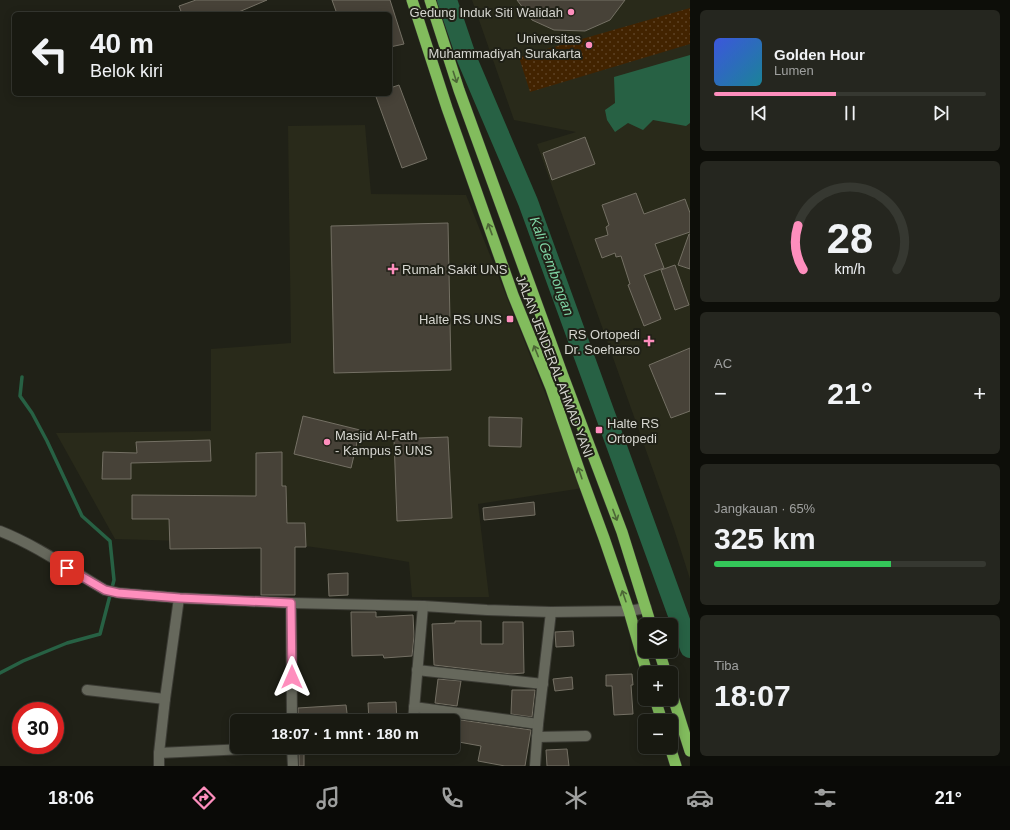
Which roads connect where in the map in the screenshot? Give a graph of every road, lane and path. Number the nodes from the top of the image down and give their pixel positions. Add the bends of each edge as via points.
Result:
1 (412, 0) edge
2 (430, 0) edge
3 (530, 288) junction
4 (513, 295) junction
5 (0, 531) edge
6 (180, 598) junction
7 (291, 603) junction
8 (423, 606) junction
9 (646, 608) junction
10 (629, 611) junction
11 (551, 612) junction
12 (649, 618) edge
13 (645, 666) edge
14 (417, 670) junction
15 (543, 684) junction
16 (87, 690) dead end
17 (165, 700) junction
18 (676, 706) edge
19 (414, 707) junction
20 (292, 714) edge
21 (414, 714) edge
22 (538, 724) junction
23 (586, 736) dead end
24 (537, 737) junction
25 (230, 750) edge
26 (690, 751) edge
27 (159, 753) junction
28 (292, 754) edge
29 (672, 754) edge
30 (159, 766) edge
31 (293, 766) edge
32 (535, 766) edge
33 (676, 766) edge

4 -> 1 highway, JALAN JENDERAL AHMAD YANI
2 -> 3 highway, JALAN JENDERAL AHMAD YANI via 459,90
3 - 4 highway
3 -> 9 highway, JALAN JENDERAL AHMAD YANI via 622,532
10 -> 4 highway, JALAN JENDERAL AHMAD YANI via 550,388
5 - 6 street via 30,545 105,590
6 - 7 street
6 - 17 street
7 - 8 street
7 - 20 street
8 - 11 street
8 - 14 street
9 - 10 street
9 - 12 highway, JALAN JENDERAL AHMAD YANI
10 - 11 street
10 - 13 highway, JALAN JENDERAL AHMAD YANI
11 - 15 street
14 - 15 street
14 - 19 street
15 - 22 street
16 - 17 street
17 - 27 street
18 - 26 highway
19 - 21 street
19 - 22 street
22 - 24 street
23 - 24 street
24 - 32 street
25 - 27 street
27 - 30 street
28 - 31 street
29 - 33 highway

